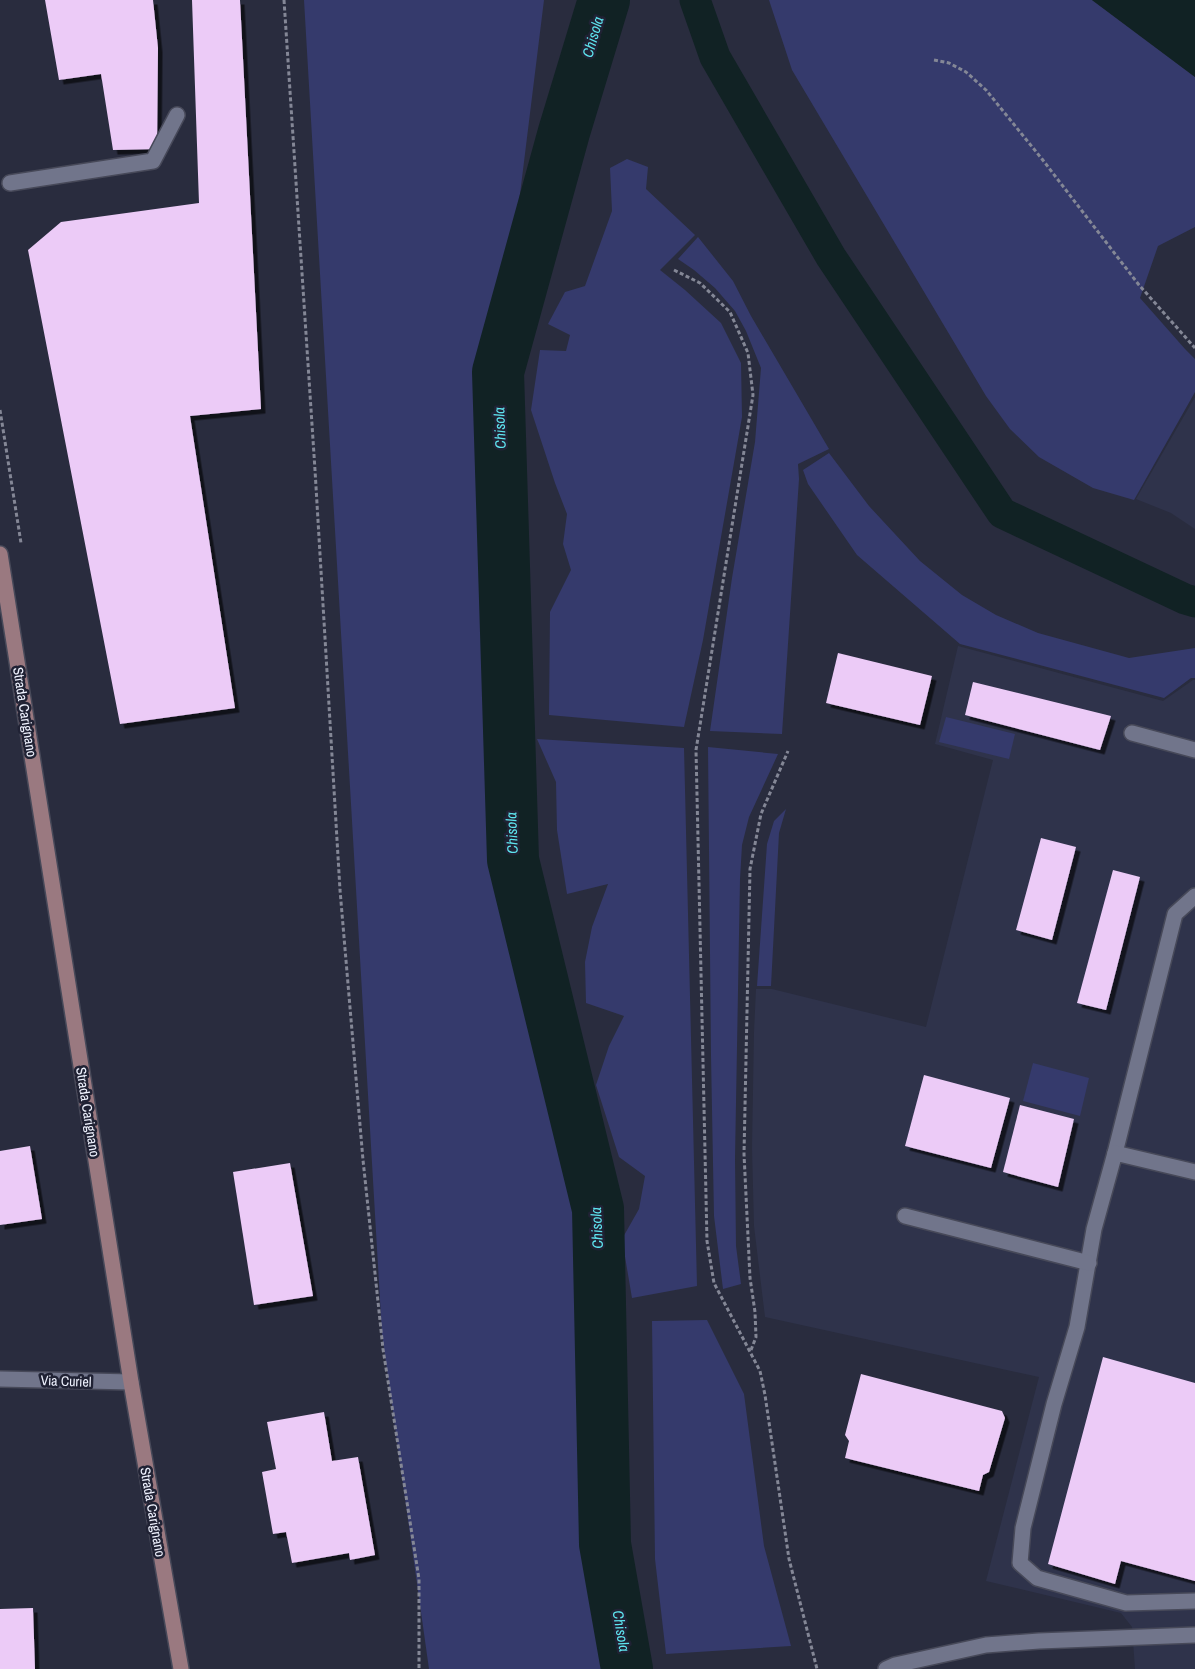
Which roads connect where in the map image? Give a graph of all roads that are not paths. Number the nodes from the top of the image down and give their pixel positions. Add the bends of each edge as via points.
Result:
1 (177, 115) dead end
2 (10, 183) dead end
3 (0, 554) edge
4 (1132, 733) dead end
5 (1195, 750) edge
6 (1195, 896) edge
7 (1116, 1153) junction
8 (1195, 1172) edge
9 (905, 1216) dead end
10 (1089, 1263) junction
11 (0, 1379) edge
12 (131, 1382) junction
13 (1195, 1601) edge
14 (1195, 1634) edge
15 (181, 1669) edge
16 (886, 1669) edge

1 - 2 street via 154,160
3 - 12 main road, Strada Carignano
4 - 5 street
6 - 7 street via 1176,914
7 - 8 street
7 - 10 street via 1094,1229
9 - 10 street
10 - 13 street via 1077,1327 1023,1528 1020,1563 1037,1578 1126,1603
11 - 12 street, Via Curiel
12 - 15 main road, Strada Carignano
14 - 16 street via 986,1645

